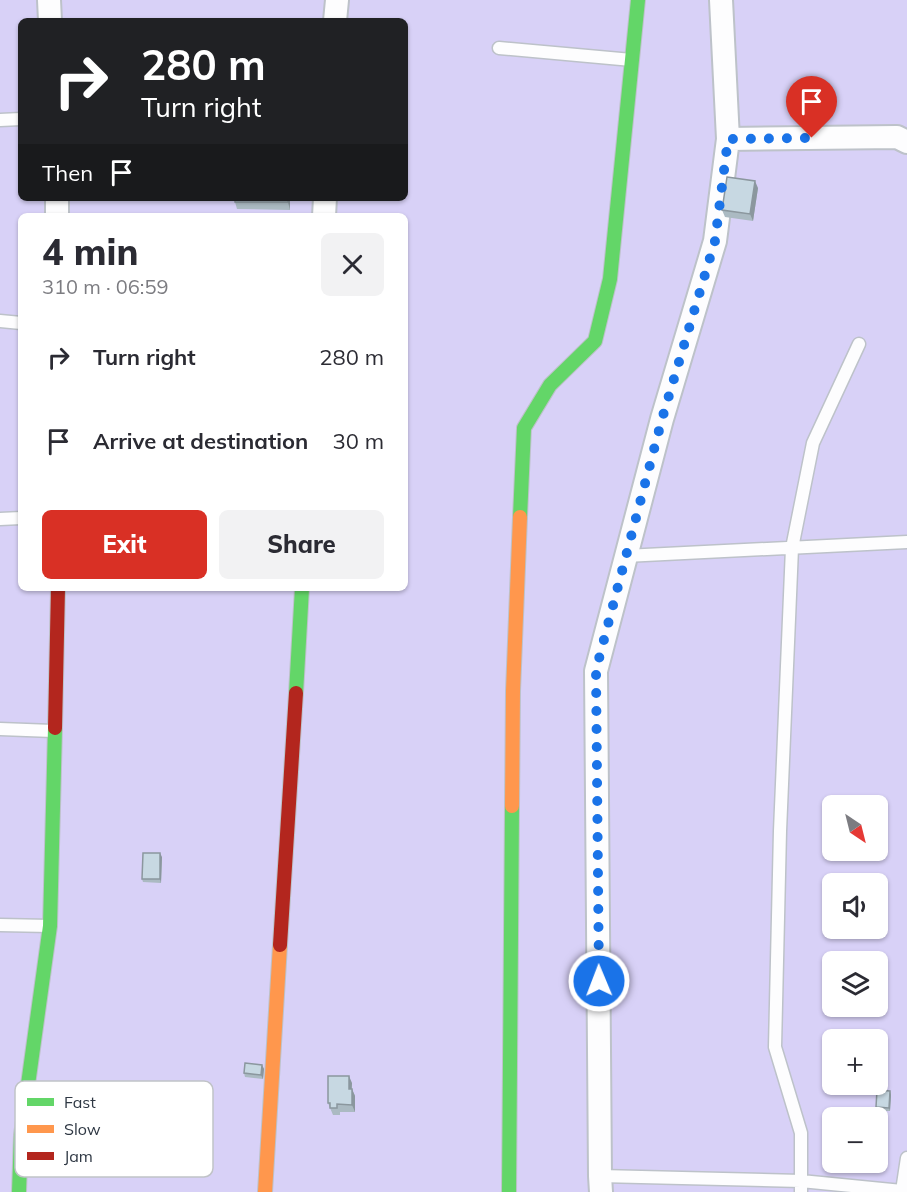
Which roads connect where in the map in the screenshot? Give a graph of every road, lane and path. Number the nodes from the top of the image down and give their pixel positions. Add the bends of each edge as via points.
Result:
1 (49, 0) edge
2 (337, 0) edge
3 (638, 0) edge
4 (721, 0) edge
5 (50, 18) edge
6 (335, 18) edge
7 (499, 48) dead end
8 (633, 60) junction
9 (18, 119) edge
10 (0, 120) edge
11 (728, 139) junction
12 (907, 142) edge
13 (0, 321) edge
14 (18, 323) edge
15 (859, 345) dead end
16 (0, 519) edge
17 (18, 519) edge
18 (907, 543) edge
19 (792, 548) junction
20 (625, 556) junction
21 (58, 591) edge
22 (302, 591) edge
23 (0, 729) edge
24 (55, 731) junction
25 (0, 925) edge
26 (50, 926) junction
27 (25, 1081) edge
28 (907, 1158) edge
29 (18, 1177) edge
30 (601, 1184) edge
31 (801, 1187) edge
32 (902, 1191) edge
33 (19, 1192) edge
34 (265, 1192) edge
35 (509, 1192) edge

1 - 5 street
2 - 6 street
3 - 8 street
4 - 11 street
7 - 8 lane
8 - 35 street via 610,279 595,341 550,385 524,428 513,691
9 - 10 lane
11 - 12 street via 897,137
11 - 20 street via 715,241
13 - 14 lane
15 - 19 lane via 813,443
16 - 17 lane
18 - 19 lane
19 - 20 lane
19 - 31 lane via 775,1047 801,1133
20 - 30 street via 596,670
21 - 24 street
22 - 34 street
23 - 24 lane
24 - 26 street
25 - 26 lane
26 - 27 street
28 - 32 lane
29 - 33 street
30 - 31 lane
31 - 32 lane

